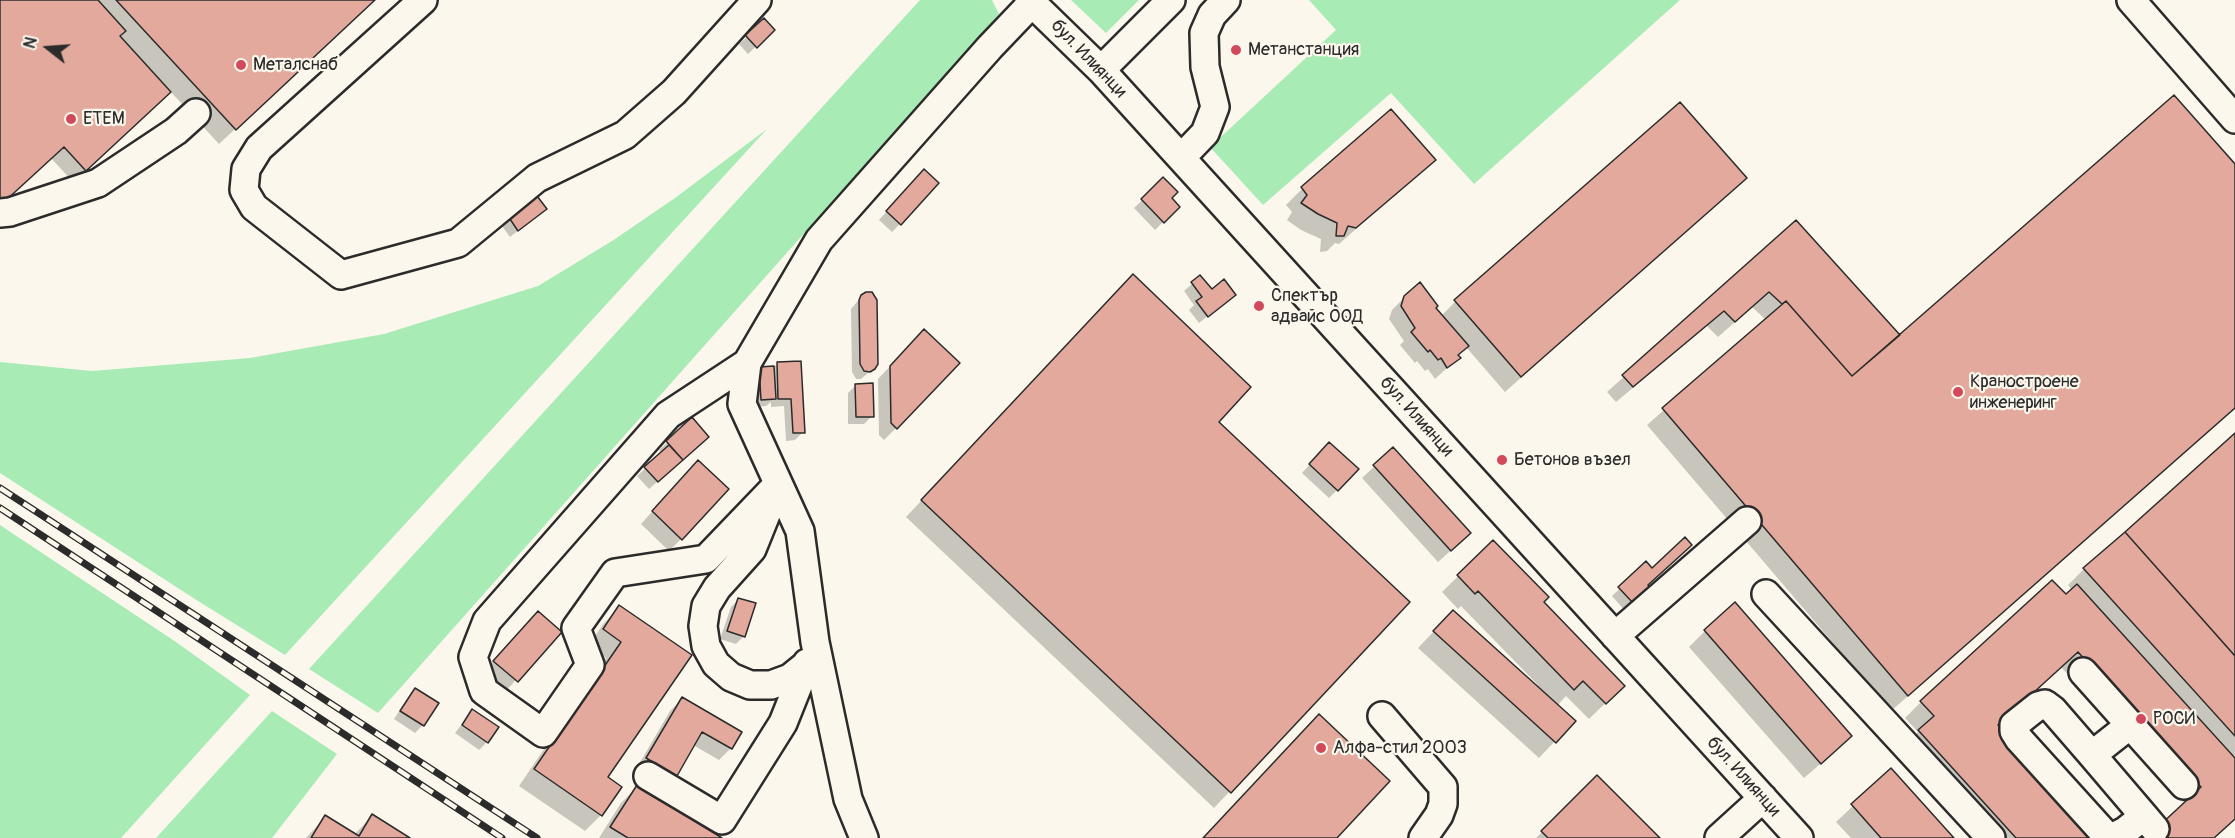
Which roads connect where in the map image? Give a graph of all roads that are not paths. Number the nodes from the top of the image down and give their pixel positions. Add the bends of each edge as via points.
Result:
1 (423, 0) edge
2 (757, 0) edge
3 (1171, 0) edge
4 (1226, 0) edge
5 (2131, 0) edge
6 (1031, 2) edge
7 (1101, 70) junction
8 (196, 113) dead end
9 (2235, 119) edge
10 (1181, 158) junction
11 (0, 213) edge
12 (747, 363) junction
13 (778, 484) junction
14 (1747, 521) dead end
15 (1766, 594) dead end
16 (1615, 636) junction
17 (810, 654) junction
18 (2083, 672) dead end
19 (1382, 716) dead end
20 (2130, 725) junction
21 (2092, 755) junction
22 (648, 776) dead end
23 (2184, 785) dead end
24 (1762, 798) junction
25 (864, 838) edge
26 (1423, 838) edge
27 (1719, 838) edge
28 (1799, 838) edge
29 (1992, 838) edge

1 - 2 street via 259,148 246,169 244,190 254,207 341,275 458,243 537,178 625,135 674,92
3 - 7 street
4 - 10 street via 1212,15 1204,33 1205,67 1215,107 1205,133
5 - 9 street
6 - 7 street, бул. Илиянци
6 - 12 street via 819,240
7 - 10 street, бул. Илиянци
8 - 11 street via 176,131 98,183
10 - 16 street, бул. Илиянци
12 - 13 street via 742,404
12 - 13 street via 668,415 487,621 473,657 484,691 543,733 590,664 576,628 615,573 706,559
13 - 17 street via 800,531
13 - 17 street via 752,549 717,588 706,606 702,626 706,646 716,664 731,677 750,685 771,685 790,678
14 - 16 street
15 - 29 street
16 - 24 street, бул. Илиянци
17 - 22 street via 783,723 722,820
17 - 25 street via 848,800
18 - 20 street
19 - 26 street via 1443,787 1439,815
20 - 21 street
20 - 23 street
21 - 21 street via 2150,823 2113,837 2106,834 2019,739 2014,725 2045,704
24 - 27 street
24 - 28 street, бул. Илиянци

